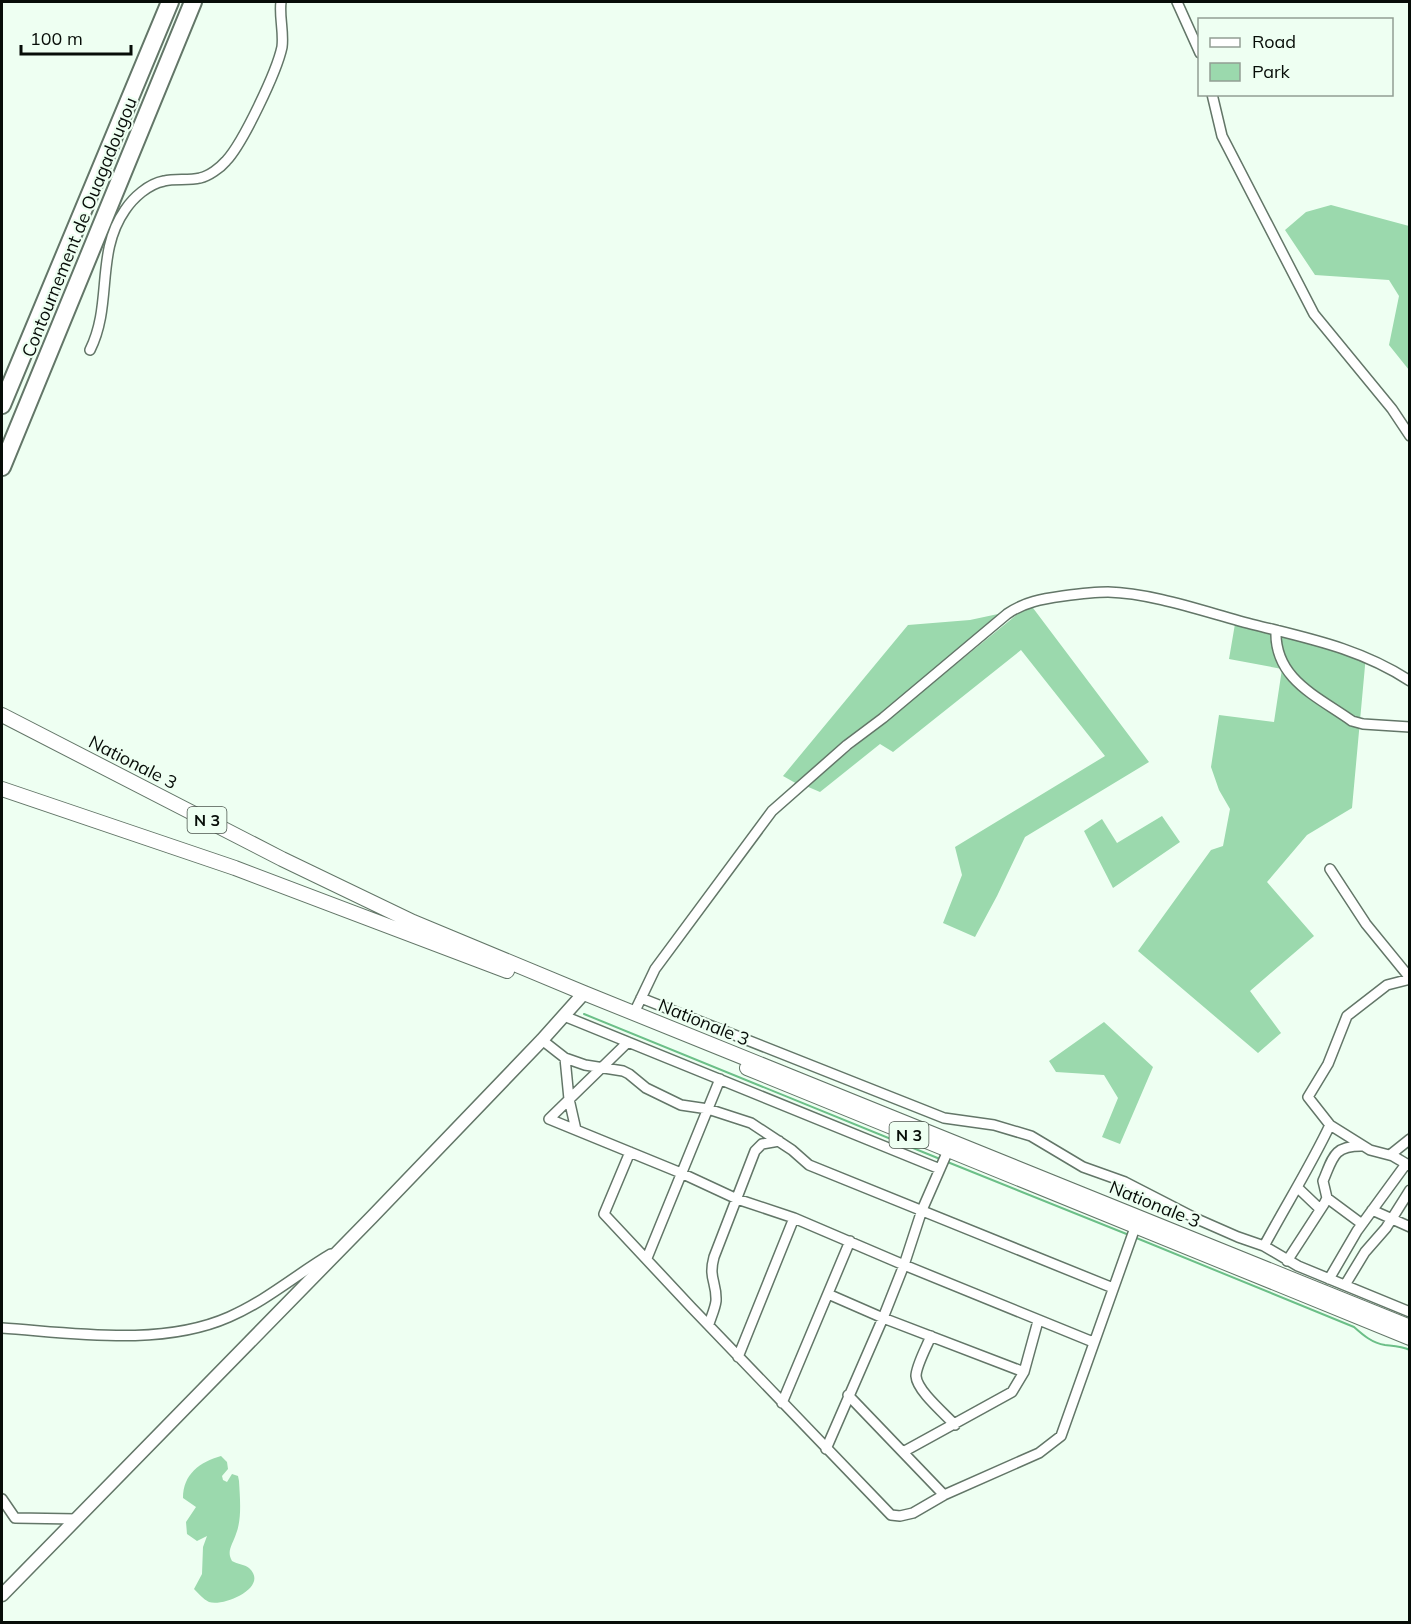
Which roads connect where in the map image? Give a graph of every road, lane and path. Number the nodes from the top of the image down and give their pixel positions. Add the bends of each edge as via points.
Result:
1 (170, 2) edge
2 (193, 2) edge
3 (281, 2) edge
4 (1177, 2) edge
5 (1198, 49) edge
6 (1212, 96) edge
7 (90, 350) dead end
8 (2, 405) edge
9 (1410, 436) edge
10 (2, 467) edge
11 (1276, 630) junction
12 (1410, 681) edge
13 (2, 715) edge
14 (1410, 727) edge
15 (2, 789) edge
16 (1330, 869) dead end
17 (1410, 979) edge
18 (582, 996) junction
19 (641, 998) junction
20 (634, 1012) junction
21 (564, 1016) junction
22 (542, 1040) junction
23 (628, 1042) junction
24 (565, 1058) junction
25 (602, 1068) junction
26 (720, 1079) junction
27 (569, 1099) junction
28 (708, 1109) junction
29 (1329, 1125) junction
30 (576, 1130) junction
31 (1410, 1139) edge
32 (779, 1141) junction
33 (950, 1146) junction
34 (1360, 1146) junction
35 (630, 1152) junction
36 (1390, 1155) junction
37 (1312, 1161) junction
38 (1408, 1165) edge
39 (939, 1169) junction
40 (1328, 1170) junction
41 (681, 1173) junction
42 (1298, 1188) junction
43 (1408, 1195) edge
44 (737, 1198) junction
45 (1327, 1198) junction
46 (1320, 1209) junction
47 (922, 1210) junction
48 (1372, 1210) junction
49 (794, 1218) junction
50 (1392, 1218) junction
51 (1138, 1221) junction
52 (1362, 1224) junction
53 (1410, 1227) edge
54 (850, 1241) junction
55 (1264, 1246) junction
56 (341, 1248) junction
57 (646, 1258) junction
58 (1287, 1261) junction
59 (904, 1265) junction
60 (1329, 1279) junction
61 (1346, 1285) junction
62 (1113, 1288) junction
63 (828, 1294) junction
64 (1410, 1312) edge
65 (883, 1318) junction
66 (1038, 1321) junction
67 (709, 1324) junction
68 (1410, 1327) edge
69 (2, 1328) edge
70 (931, 1336) junction
71 (1410, 1338) edge
72 (1093, 1342) junction
73 (738, 1357) junction
74 (1024, 1372) junction
75 (848, 1395) junction
76 (782, 1402) junction
77 (955, 1425) junction
78 (826, 1449) junction
79 (903, 1452) junction
80 (944, 1496) junction
81 (2, 1499) edge
82 (77, 1519) junction
83 (2, 1595) edge

1 - 8 highway, Contournement de Ouagadougou
2 - 10 highway, Contournement de Ouagadougou
3 - 7 street via 279,60 227,161 200,178 153,185 124,210 107,250 102,315
4 - 5 street
6 - 9 street via 1222,136 1314,314 1392,408
11 - 12 street via 1327,642
11 - 14 street via 1279,657 1296,682 1352,721
11 - 19 street via 1194,608 1109,592 1045,598 1015,608 772,811 655,969
13 - 18 main road, Nationale 3 / N 3 via 282,859
15 - 18 main road, Nationale 3 / N 3 via 246,872
16 - 17 street via 1366,924
17 - 29 street via 1387,985 1347,1016 1328,1064 1308,1097
18 - 20 main road, Nationale 3 / N 3
18 - 21 main road
18 - 33 main road, Nationale 3 / N 3
19 - 20 street
19 - 55 street via 944,1118 994,1125 1031,1136 1083,1167 1125,1182 1197,1219
20 - 33 main road, Nationale 3 / N 3
21 - 22 main road
21 - 23 street
22 - 24 street
22 - 56 main road
23 - 25 street
23 - 26 street
24 - 25 street
24 - 27 street
25 - 27 street
25 - 28 street via 629,1074 646,1088 681,1105
26 - 28 street
26 - 39 street
27 - 30 street
27 - 30 street via 549,1119
28 - 32 street via 752,1123
28 - 41 street
29 - 34 street
29 - 37 street
30 - 35 street
31 - 36 street
32 - 44 street via 762,1144 754,1151
32 - 47 street via 809,1165
33 - 39 street
33 - 51 main road, Nationale 3 / N 3
34 - 36 street
34 - 40 street via 1341,1148
35 - 41 street
35 - 57 street via 604,1214
36 - 38 street
37 - 40 street
37 - 42 street
38 - 48 street
39 - 47 street
40 - 45 street via 1323,1181
41 - 44 street
41 - 57 street
42 - 46 street
42 - 55 street
43 - 50 street
44 - 49 street
44 - 67 street via 710,1270 716,1304
45 - 46 street
45 - 52 street
46 - 58 street
47 - 59 street
47 - 62 street
48 - 50 street
48 - 52 street
49 - 54 street
49 - 73 street
50 - 53 street
50 - 61 street via 1365,1252
51 - 62 street
51 - 68 main road, Nationale 3 / N 3
51 - 71 main road, Nationale 3 / N 3
52 - 60 street
54 - 59 street
54 - 63 street
55 - 58 street
56 - 69 street via 230,1317 176,1332 87,1334
56 - 82 main road
57 - 67 street
58 - 60 street
59 - 65 street
59 - 66 street
60 - 61 street
61 - 64 street
62 - 72 street
63 - 65 street
63 - 76 street
65 - 70 street
65 - 75 street
66 - 72 street
66 - 74 street
67 - 73 street
70 - 74 street
70 - 77 street via 916,1374 918,1383
72 - 80 street via 1056,1442
73 - 76 street
74 - 77 street via 1012,1392
75 - 78 street
75 - 79 street
76 - 78 street
77 - 79 street
78 - 80 street via 891,1515 913,1513
79 - 80 street
81 - 82 street via 15,1518
82 - 83 main road

